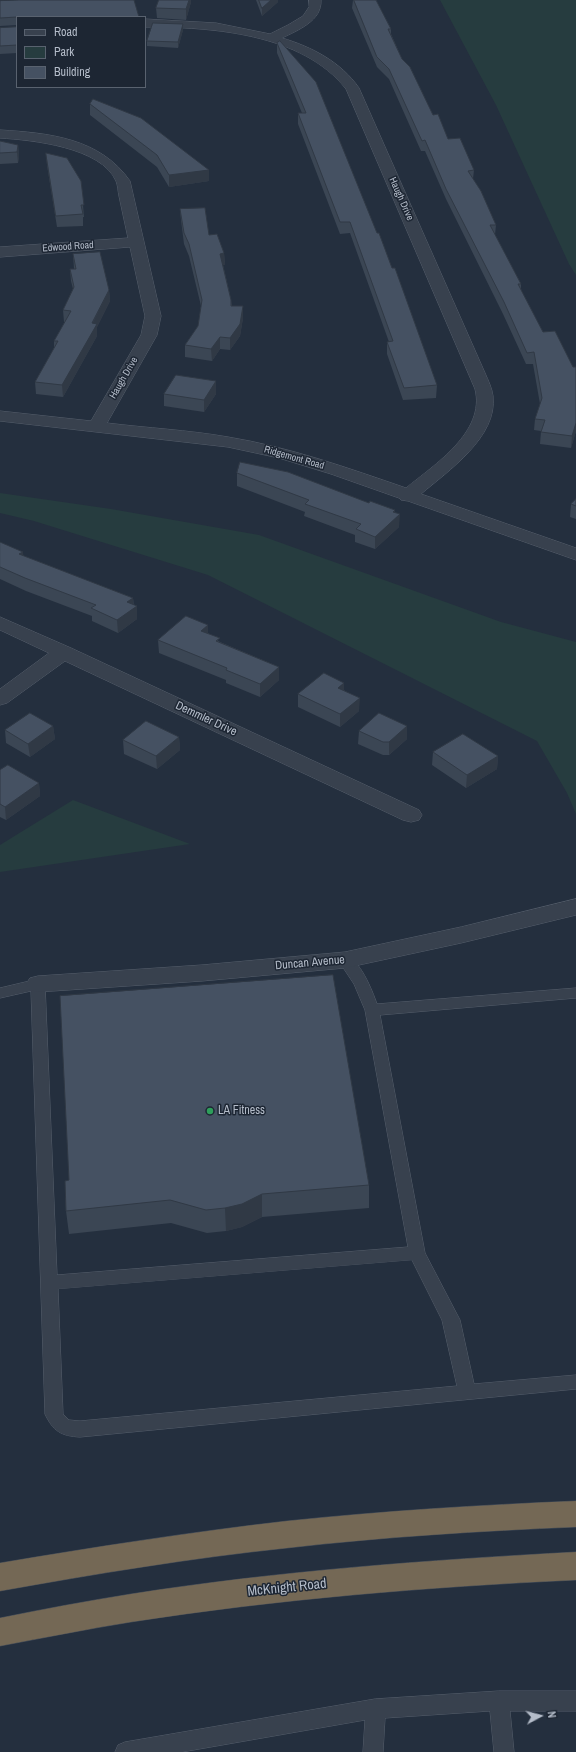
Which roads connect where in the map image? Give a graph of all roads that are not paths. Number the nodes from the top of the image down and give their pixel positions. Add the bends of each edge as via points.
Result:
1 (315, 0) edge
2 (146, 23) edge
3 (271, 38) junction
4 (0, 134) edge
5 (136, 242) junction
6 (0, 252) edge
7 (0, 416) edge
8 (96, 427) junction
9 (407, 496) junction
10 (576, 554) edge
11 (0, 623) edge
12 (64, 652) junction
13 (0, 699) edge
14 (411, 815) dead end
15 (576, 907) edge
16 (345, 960) junction
17 (38, 984) junction
18 (0, 993) edge
19 (576, 993) edge
20 (372, 1010) junction
21 (417, 1253) junction
22 (49, 1283) junction
23 (576, 1382) edge
24 (468, 1392) junction
25 (576, 1514) edge
26 (576, 1566) edge
27 (0, 1577) edge
28 (0, 1632) edge
29 (499, 1701) junction
30 (576, 1701) edge
31 (375, 1709) junction
32 (125, 1752) edge
33 (373, 1752) edge
34 (504, 1752) edge

1 - 3 street via 314,12
2 - 3 street, Haugh Drive via 197,25
3 - 9 street, Haugh Drive via 303,50 328,64 352,88 483,391 485,398 481,420 468,442
4 - 5 street, Haugh Drive via 35,137 81,148 118,171 123,181
5 - 6 street, Edwood Road
5 - 8 street, Haugh Drive via 153,316 149,335
7 - 8 street, Ridgemont Road
8 - 9 street, Ridgemont Road via 254,447 310,462
9 - 10 street, Ridgemont Road
11 - 12 street, Demmler Drive
12 - 13 street
12 - 14 street, Demmler Drive
15 - 16 street, Duncan Avenue
16 - 17 street, Duncan Avenue
16 - 20 lane via 361,982
17 - 18 lane
17 - 22 lane
19 - 20 lane
20 - 21 lane
21 - 22 lane
21 - 24 lane via 451,1320
22 - 24 lane via 54,1414 57,1422 70,1429
23 - 24 lane
25 - 27 highway via 387,1524 277,1535 165,1549
26 - 28 highway, McKnight Road via 395,1576 292,1587 172,1602
29 - 30 lane
29 - 31 lane
29 - 34 lane
31 - 32 lane
31 - 33 lane

